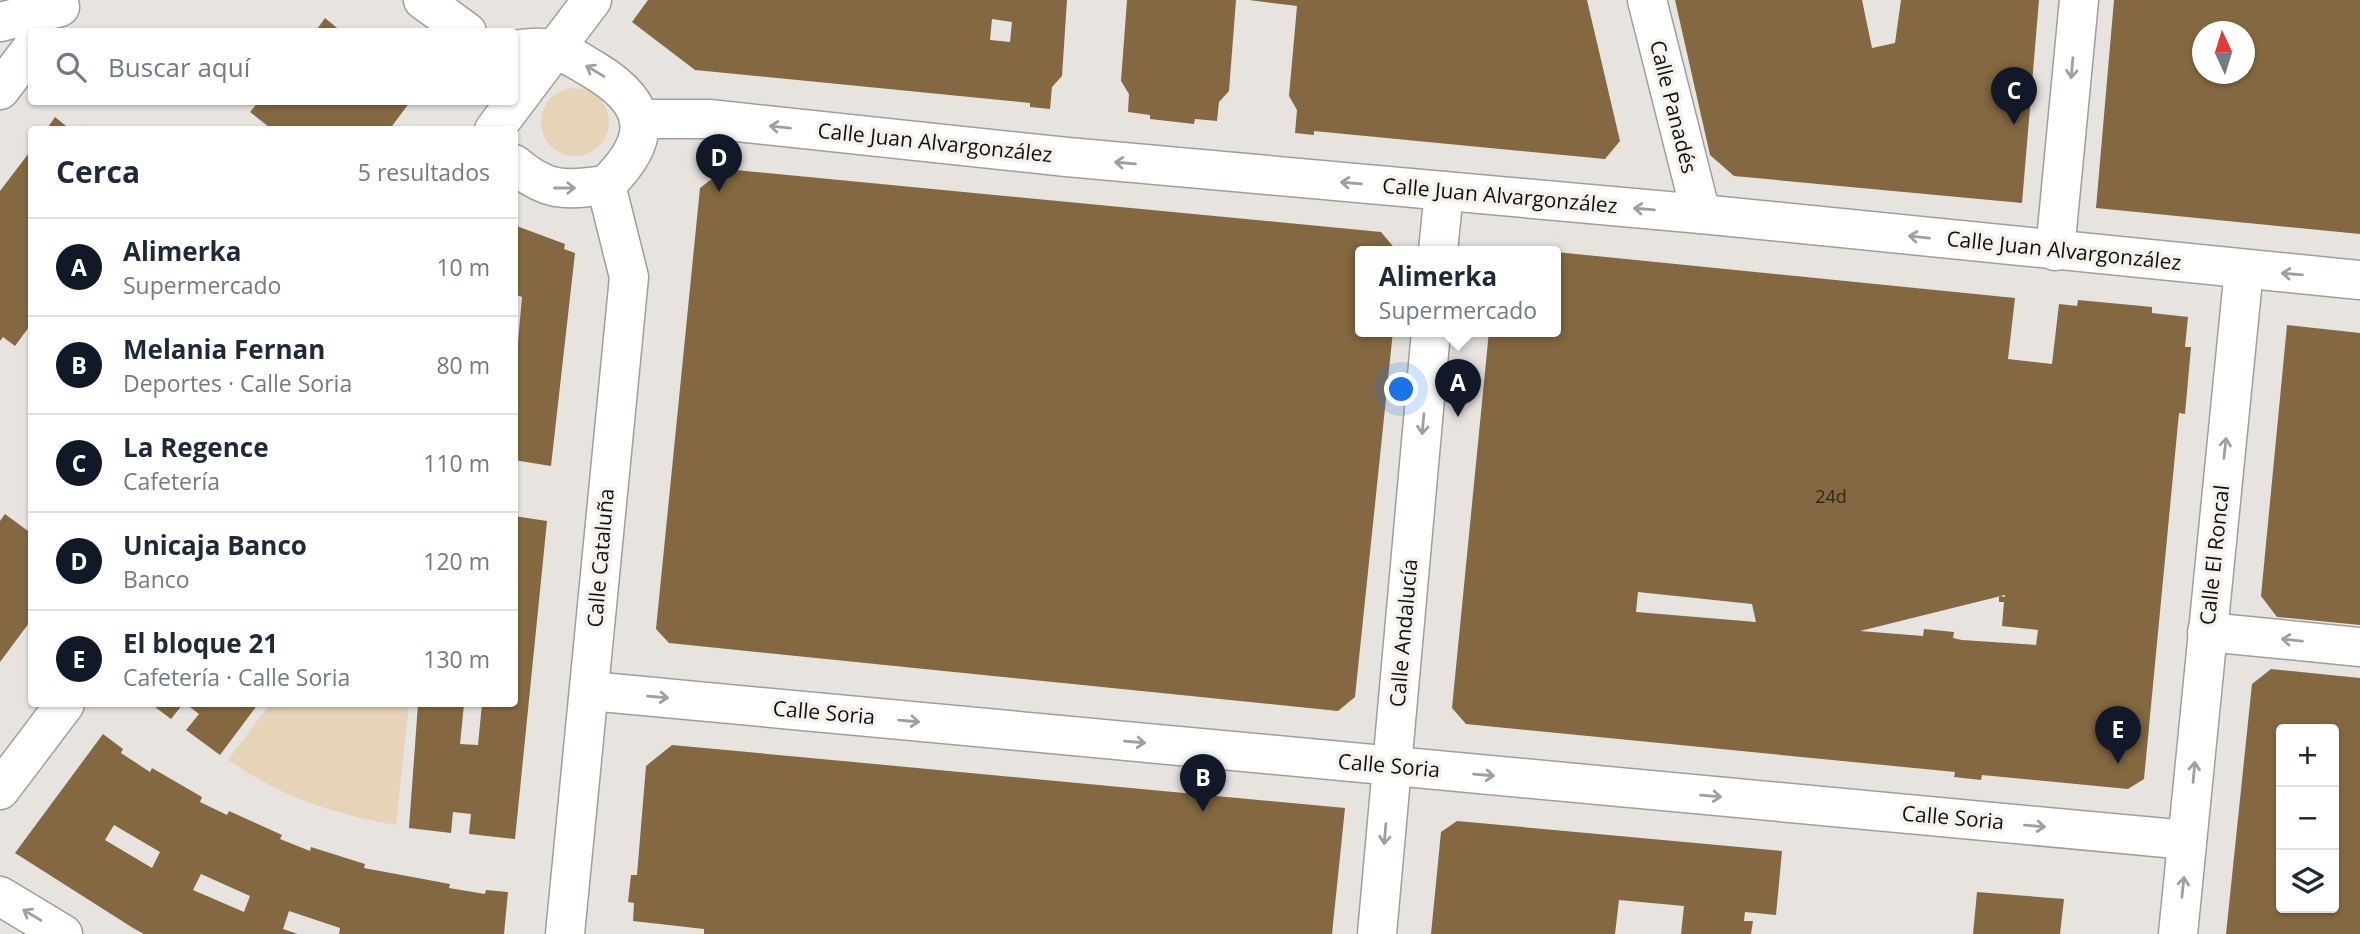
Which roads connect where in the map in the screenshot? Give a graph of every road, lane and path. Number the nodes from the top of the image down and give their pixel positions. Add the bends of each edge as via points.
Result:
1 (423, 0) edge
2 (592, 0) edge
3 (1647, 0) edge
4 (2079, 0) edge
5 (56, 13) edge
6 (0, 22) edge
7 (462, 28) edge
8 (556, 47) junction
9 (28, 53) edge
10 (524, 64) edge
11 (0, 90) edge
12 (505, 105) edge
13 (639, 119) junction
14 (496, 126) edge
15 (518, 167) edge
16 (606, 185) junction
17 (1444, 191) junction
18 (1701, 214) junction
19 (1438, 246) edge
20 (2055, 251) junction
21 (2244, 269) junction
22 (2360, 280) edge
23 (1430, 337) edge
24 (2207, 632) junction
25 (2360, 647) edge
26 (590, 691) junction
27 (63, 707) edge
28 (1392, 766) junction
29 (0, 790) edge
30 (2187, 840) junction
31 (0, 896) edge
32 (63, 934) edge
33 (565, 934) edge
34 (1377, 934) edge
35 (2178, 934) edge

1 - 7 street
2 - 8 street
3 - 18 street, Calle Panadés
4 -> 20 street
5 - 6 street
8 - 10 street via 539,46
13 -> 8 street via 616,83
9 - 11 street
12 - 14 street
13 - 16 street via 636,149
17 -> 13 street, Calle Juan Alvargonzález via 709,119
15 -> 16 street via 554,189
16 - 26 street, Calle Cataluña via 629,277
18 -> 17 street, Calle Juan Alvargonzález
17 - 19 street
20 -> 18 street, Calle Juan Alvargonzález
20 - 21 street, Calle Juan Alvargonzález
22 -> 21 street, Calle Juan Alvargonzález
24 -> 21 street, Calle El Roncal
23 -> 28 street, Calle Andalucía
25 -> 24 street
30 -> 24 street, Calle El Roncal
26 -> 28 street, Calle Soria
26 - 33 street, Calle Cataluña
27 - 29 street
28 -> 30 street, Calle Soria
28 -> 34 street, Calle Andalucía
35 -> 30 street, Calle El Roncal
32 -> 31 street

